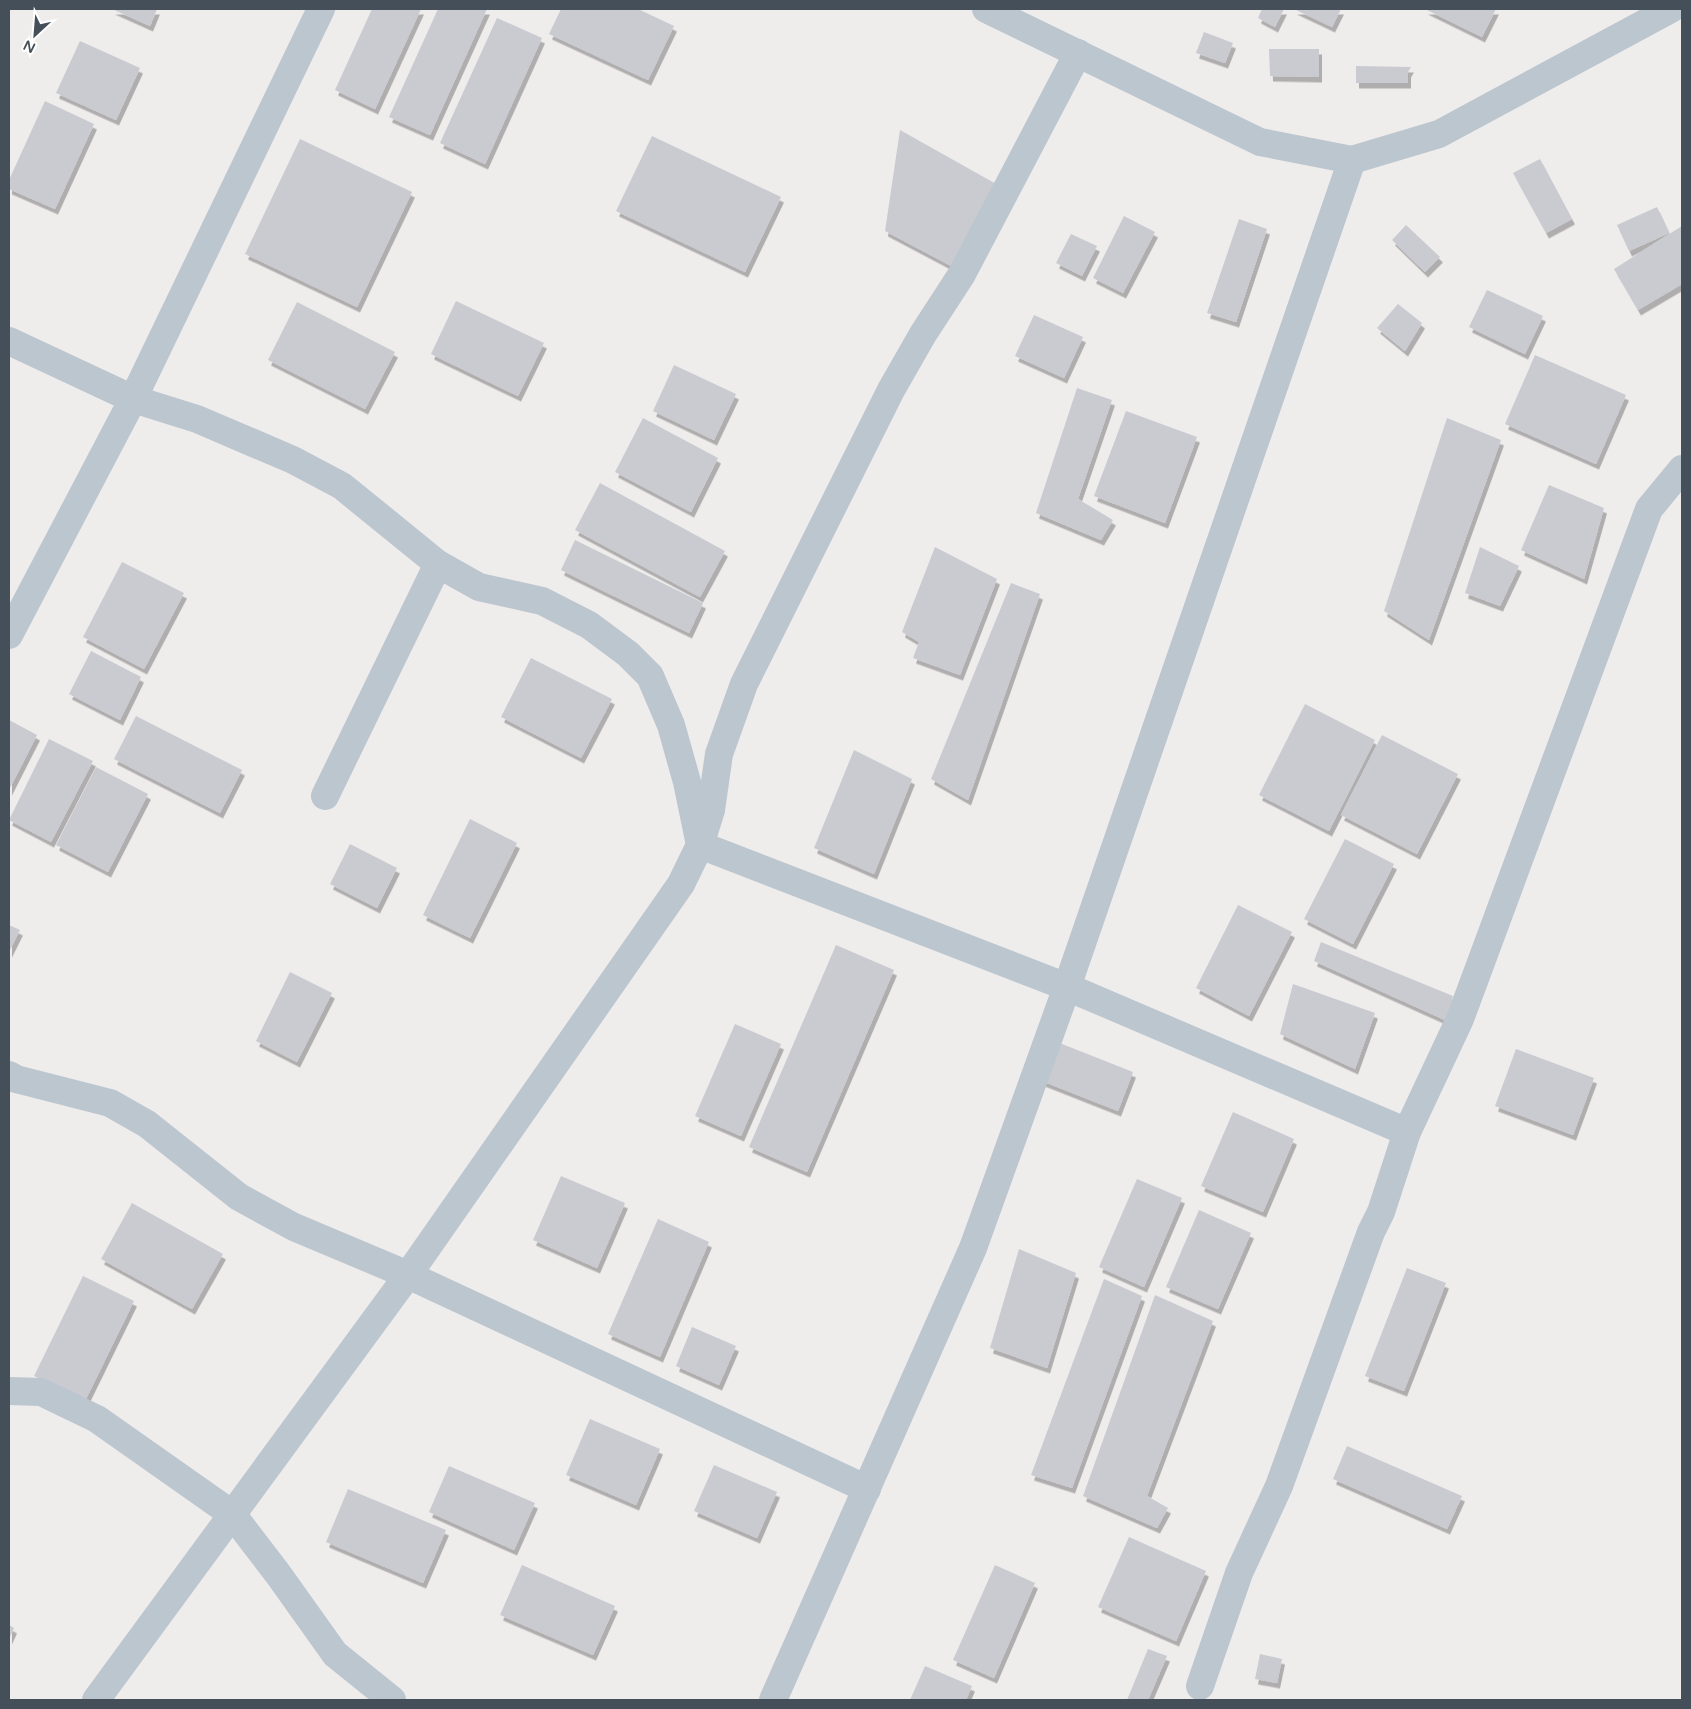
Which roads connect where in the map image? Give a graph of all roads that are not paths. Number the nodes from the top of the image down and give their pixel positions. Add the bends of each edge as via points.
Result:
1 (321, 9) edge
2 (986, 9) edge
3 (1671, 9) edge
4 (1078, 53) junction
5 (1352, 160) junction
6 (9, 341) edge
7 (133, 398) junction
8 (1682, 470) edge
9 (438, 564) junction
10 (9, 635) edge
11 (325, 796) dead end
12 (700, 845) junction
13 (1067, 987) junction
14 (9, 1075) edge
15 (1407, 1132) junction
16 (408, 1275) junction
17 (9, 1391) edge
18 (867, 1489) junction
19 (232, 1514) junction
20 (1200, 1686) dead end
21 (96, 1700) edge
22 (392, 1700) edge
23 (773, 1700) edge

1 - 7 street
2 - 4 street
3 - 5 street via 1439,134
4 - 5 street via 1260,142
4 - 12 street via 962,274 891,390 744,684 719,754 711,810
5 - 13 street
6 - 7 street
7 - 9 street via 197,419 292,460 342,486
7 - 10 street
8 - 15 street via 1649,509 1460,1019
9 - 11 street
9 - 12 street via 478,587 542,601 589,625 628,654 650,676 671,725 688,782
12 - 13 street
12 - 16 street via 681,884
13 - 15 street
13 - 18 street via 973,1248
14 - 16 street via 110,1103 147,1124 239,1198 294,1227
15 - 20 street via 1381,1212 1279,1486 1239,1573
16 - 18 street
16 - 19 street
17 - 19 street via 41,1392 97,1419
18 - 23 street
19 - 21 street
19 - 22 street via 335,1654

